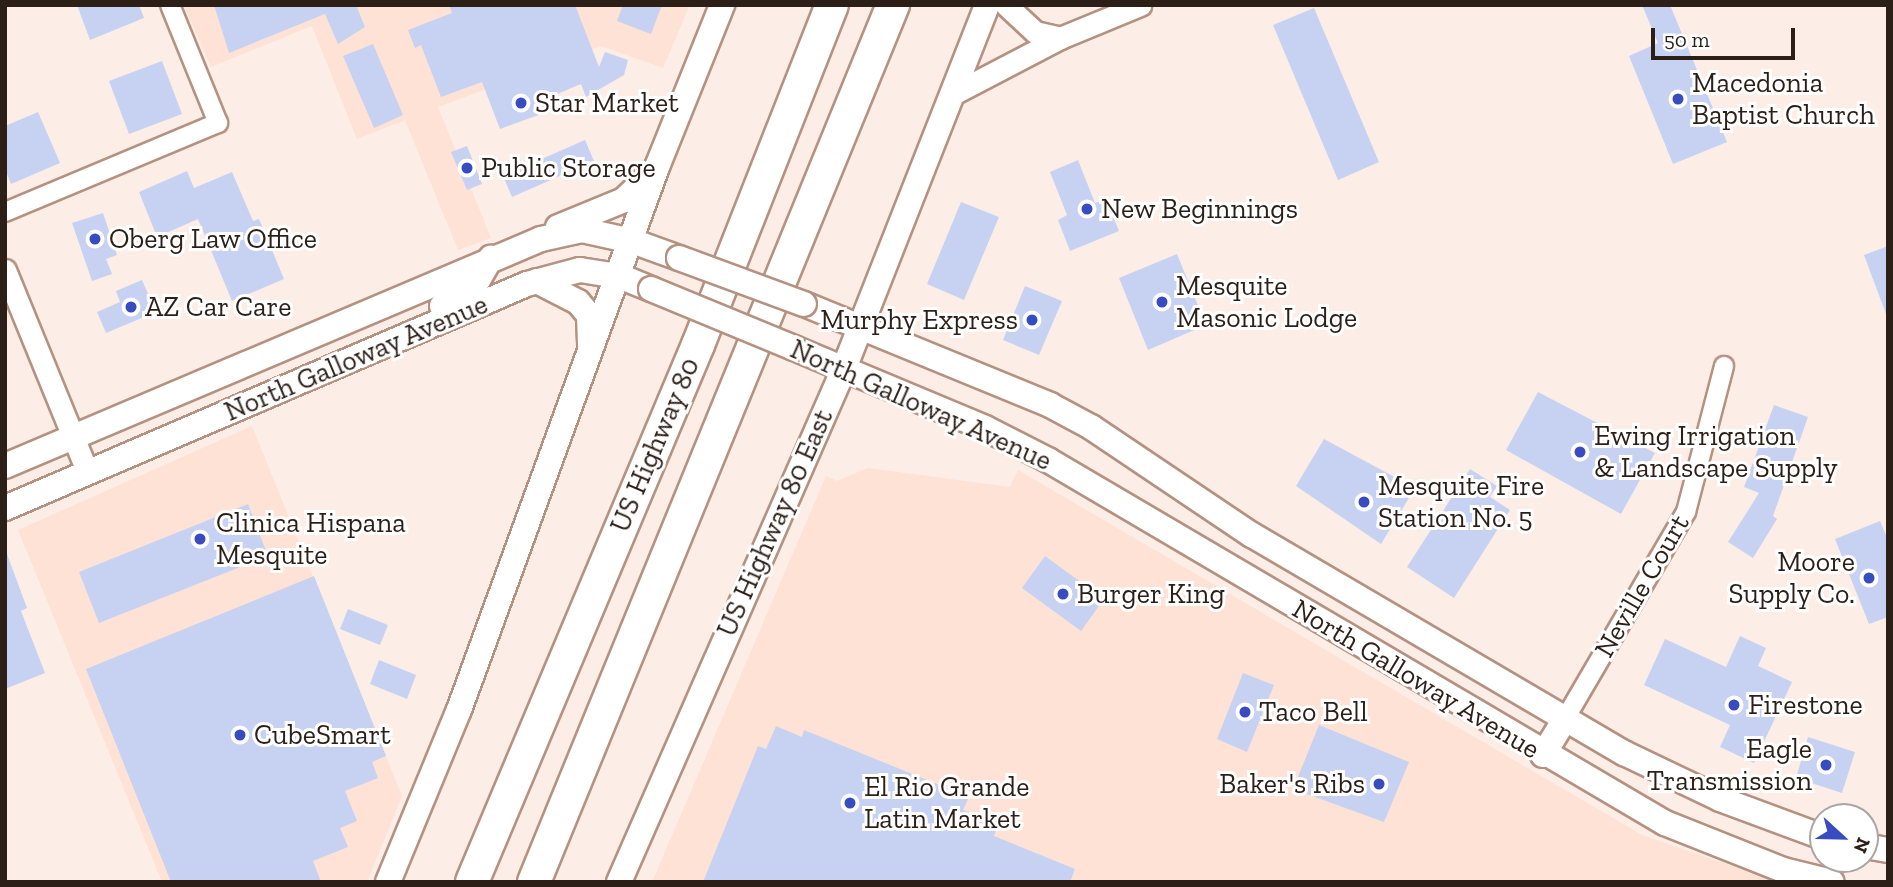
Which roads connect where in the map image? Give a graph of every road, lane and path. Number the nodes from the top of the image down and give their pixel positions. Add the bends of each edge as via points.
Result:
1 (170, 5) edge
2 (722, 5) edge
3 (832, 5) edge
4 (892, 5) edge
5 (987, 5) edge
6 (1006, 5) edge
7 (1140, 5) edge
8 (1060, 38) junction
9 (953, 94) junction
10 (657, 167) junction
11 (5, 212) edge
12 (632, 241) junction
13 (518, 248) junction
14 (491, 258) junction
15 (5, 270) edge
16 (619, 276) junction
17 (537, 281) junction
18 (862, 326) junction
19 (354, 359) junction
20 (589, 359) junction
21 (1724, 366) dead end
22 (843, 371) junction
23 (73, 438) junction
24 (5, 466) edge
25 (88, 473) junction
26 (5, 508) edge
27 (1252, 535) junction
28 (1233, 569) junction
29 (1521, 693) junction
30 (1565, 719) junction
31 (1500, 729) junction
32 (1543, 755) junction
33 (1809, 831) edge
34 (388, 882) edge
35 (472, 882) edge
36 (534, 882) edge
37 (619, 882) edge
38 (1832, 882) edge

1 - 11 street via 218,124
2 - 10 main road
3 - 35 highway, US Highway 80 via 698,345
4 - 36 highway, US Highway 80
5 - 9 main road, US Highway 80 East
6 - 8 street via 1035,32
7 - 8 street
8 - 9 street
9 - 18 main road, US Highway 80 East
10 - 12 main road
10 - 13 main road via 624,200
12 - 13 main road, North Galloway Avenue via 582,230
12 - 16 main road
12 - 18 main road, North Galloway Avenue, bridge
13 - 14 main road, North Galloway Avenue
14 - 19 main road via 474,287 372,337
14 - 23 main road, North Galloway Avenue
15 - 23 street
16 - 17 main road, North Galloway Avenue via 580,270
16 - 20 main road
16 - 22 main road, North Galloway Avenue, bridge
17 - 19 main road, North Galloway Avenue
17 - 20 main road via 578,302 589,315
18 - 22 main road, US Highway 80 East
18 - 27 main road, North Galloway Avenue via 1091,427
19 - 25 main road, North Galloway Avenue
20 - 34 main road via 459,710
21 - 30 street, Neville Court via 1686,512
22 - 28 main road, North Galloway Avenue via 1021,446
22 - 37 main road, US Highway 80 East
23 - 24 main road, North Galloway Avenue
23 - 25 street
25 - 26 main road, North Galloway Avenue
27 - 28 main road
27 - 29 main road, North Galloway Avenue
28 - 31 main road, North Galloway Avenue
29 - 30 main road, North Galloway Avenue
29 - 31 main road
30 - 32 main road
30 - 33 main road, North Galloway Avenue via 1672,778
31 - 32 main road, North Galloway Avenue
32 - 38 main road, North Galloway Avenue via 1712,844

